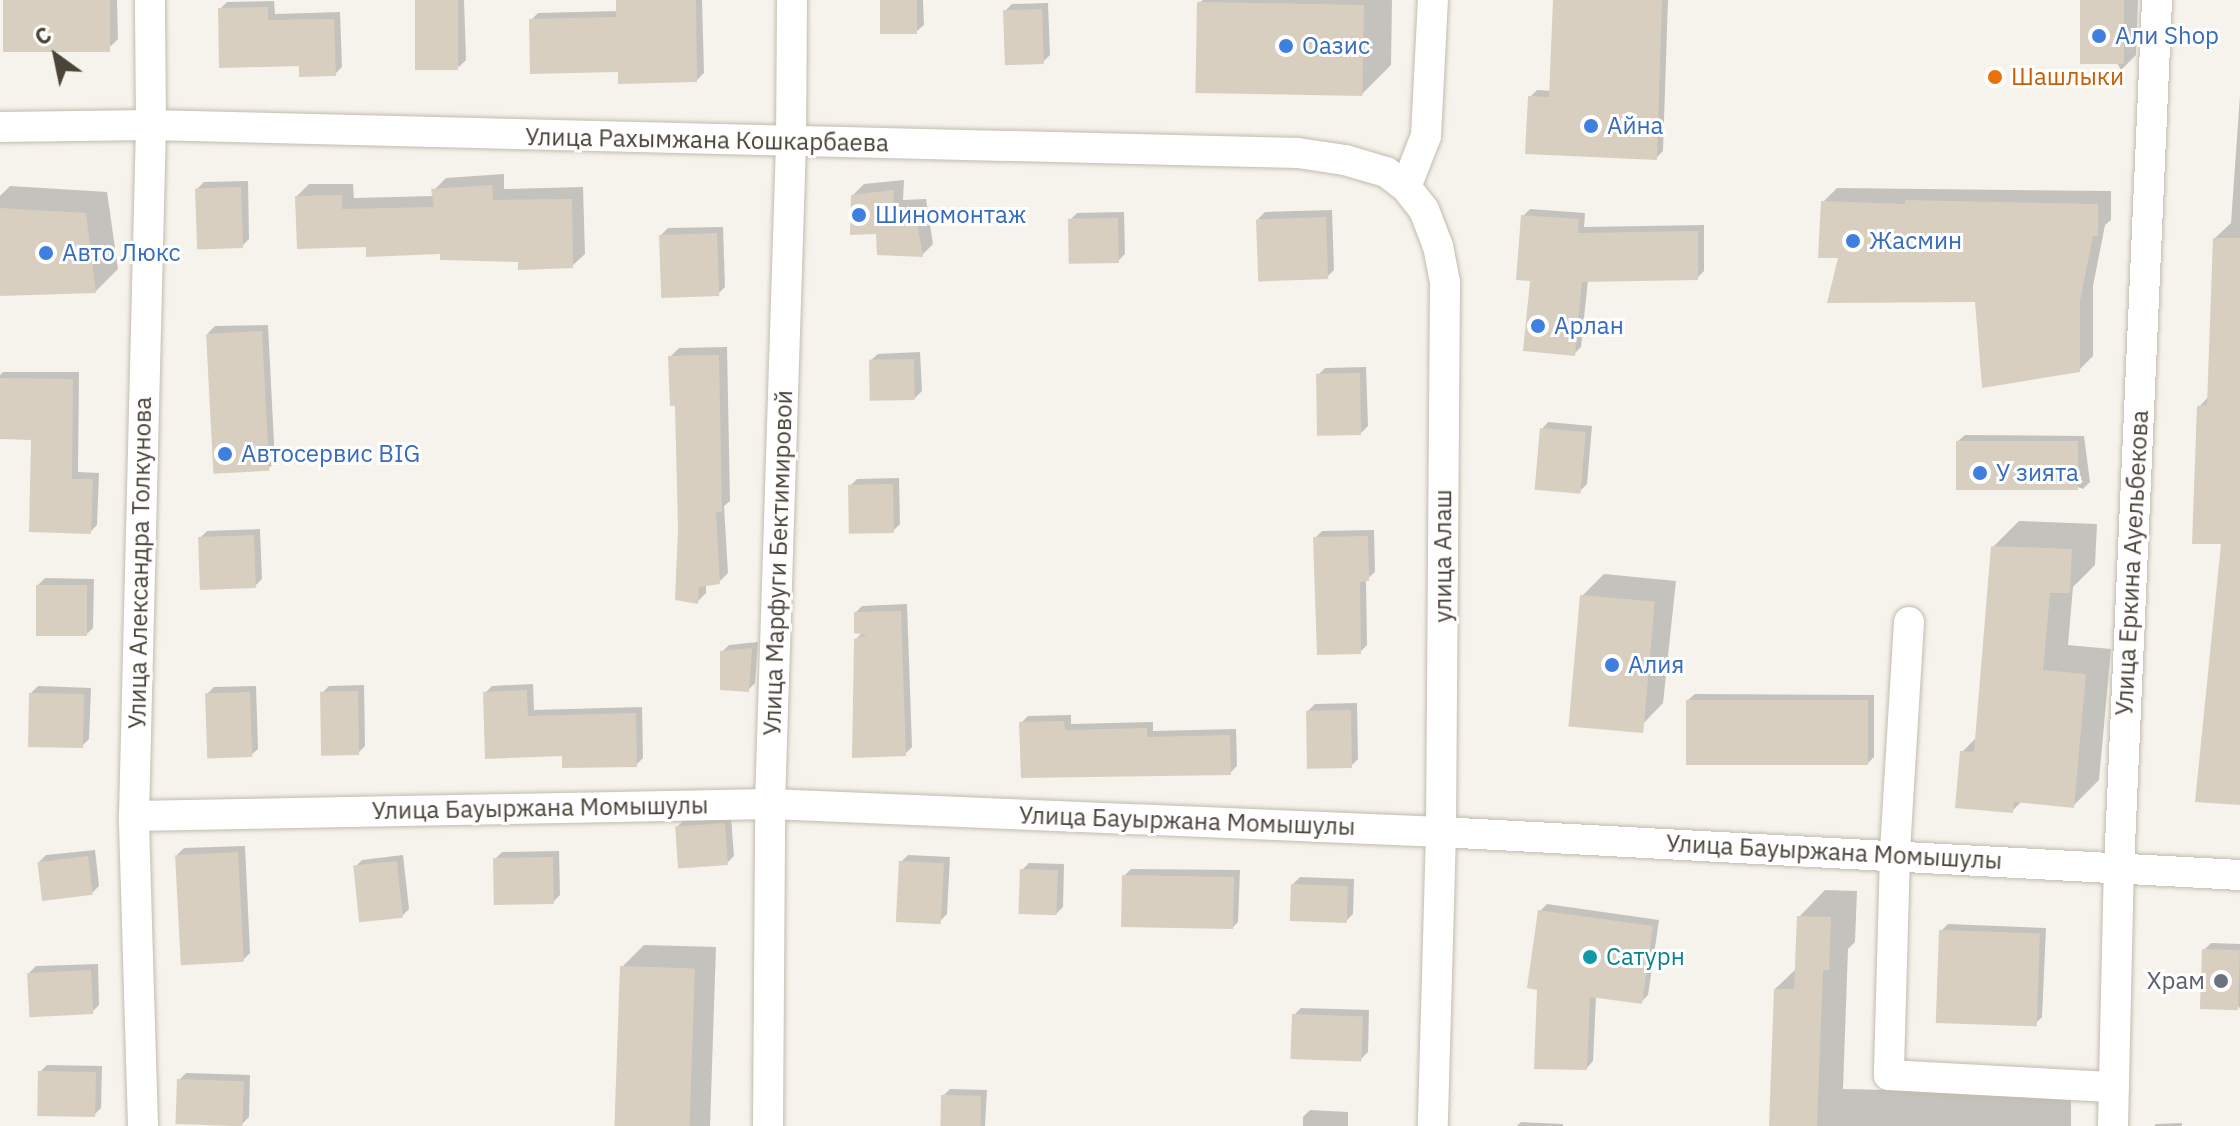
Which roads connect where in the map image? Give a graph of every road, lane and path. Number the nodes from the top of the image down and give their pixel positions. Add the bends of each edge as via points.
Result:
1 (150, 0) edge
2 (792, 0) edge
3 (1433, 0) edge
4 (2157, 0) edge
5 (151, 125) junction
6 (0, 127) edge
7 (791, 143) junction
8 (1406, 187) junction
9 (1909, 622) dead end
10 (770, 804) junction
11 (134, 816) junction
12 (1441, 832) junction
13 (1895, 854) junction
14 (2119, 868) junction
15 (2240, 875) edge
16 (2114, 1087) junction
17 (143, 1126) edge
18 (768, 1126) edge
19 (1433, 1126) edge
20 (2113, 1126) edge

1 - 5 street, Улица Александра Толкунова
2 - 7 street, Улица Марфуги Бектимировой
3 - 8 street via 1426,136
4 - 14 street, Улица Еркина Ауельбекова
5 - 6 street, Улица Рахымжана Кошкарбаева
5 - 7 street, Улица Рахымжана Кошкарбаева
5 - 11 street, Улица Александра Толкунова
7 - 8 street, Улица Рахымжана Кошкарбаева via 1298,153 1386,172
7 - 10 street, Улица Марфуги Бектимировой
8 - 12 street, улица Алаш via 1429,222 1445,282
9 - 13 street
10 - 11 street, Улица Бауыржана Момышулы
10 - 12 street, Улица Бауыржана Момышулы
10 - 18 street, Улица Марфуги Бектимировой
11 - 17 street, Улица Александра Толкунова
12 - 13 street, Улица Бауыржана Момышулы
12 - 19 street, улица Алаш
13 - 14 street, Улица Бауыржана Момышулы
13 - 16 street via 1889,1075
14 - 15 street, Улица Бауыржана Момышулы
14 - 16 street, Улица Еркина Ауельбекова
16 - 20 street, Улица Еркина Ауельбекова

